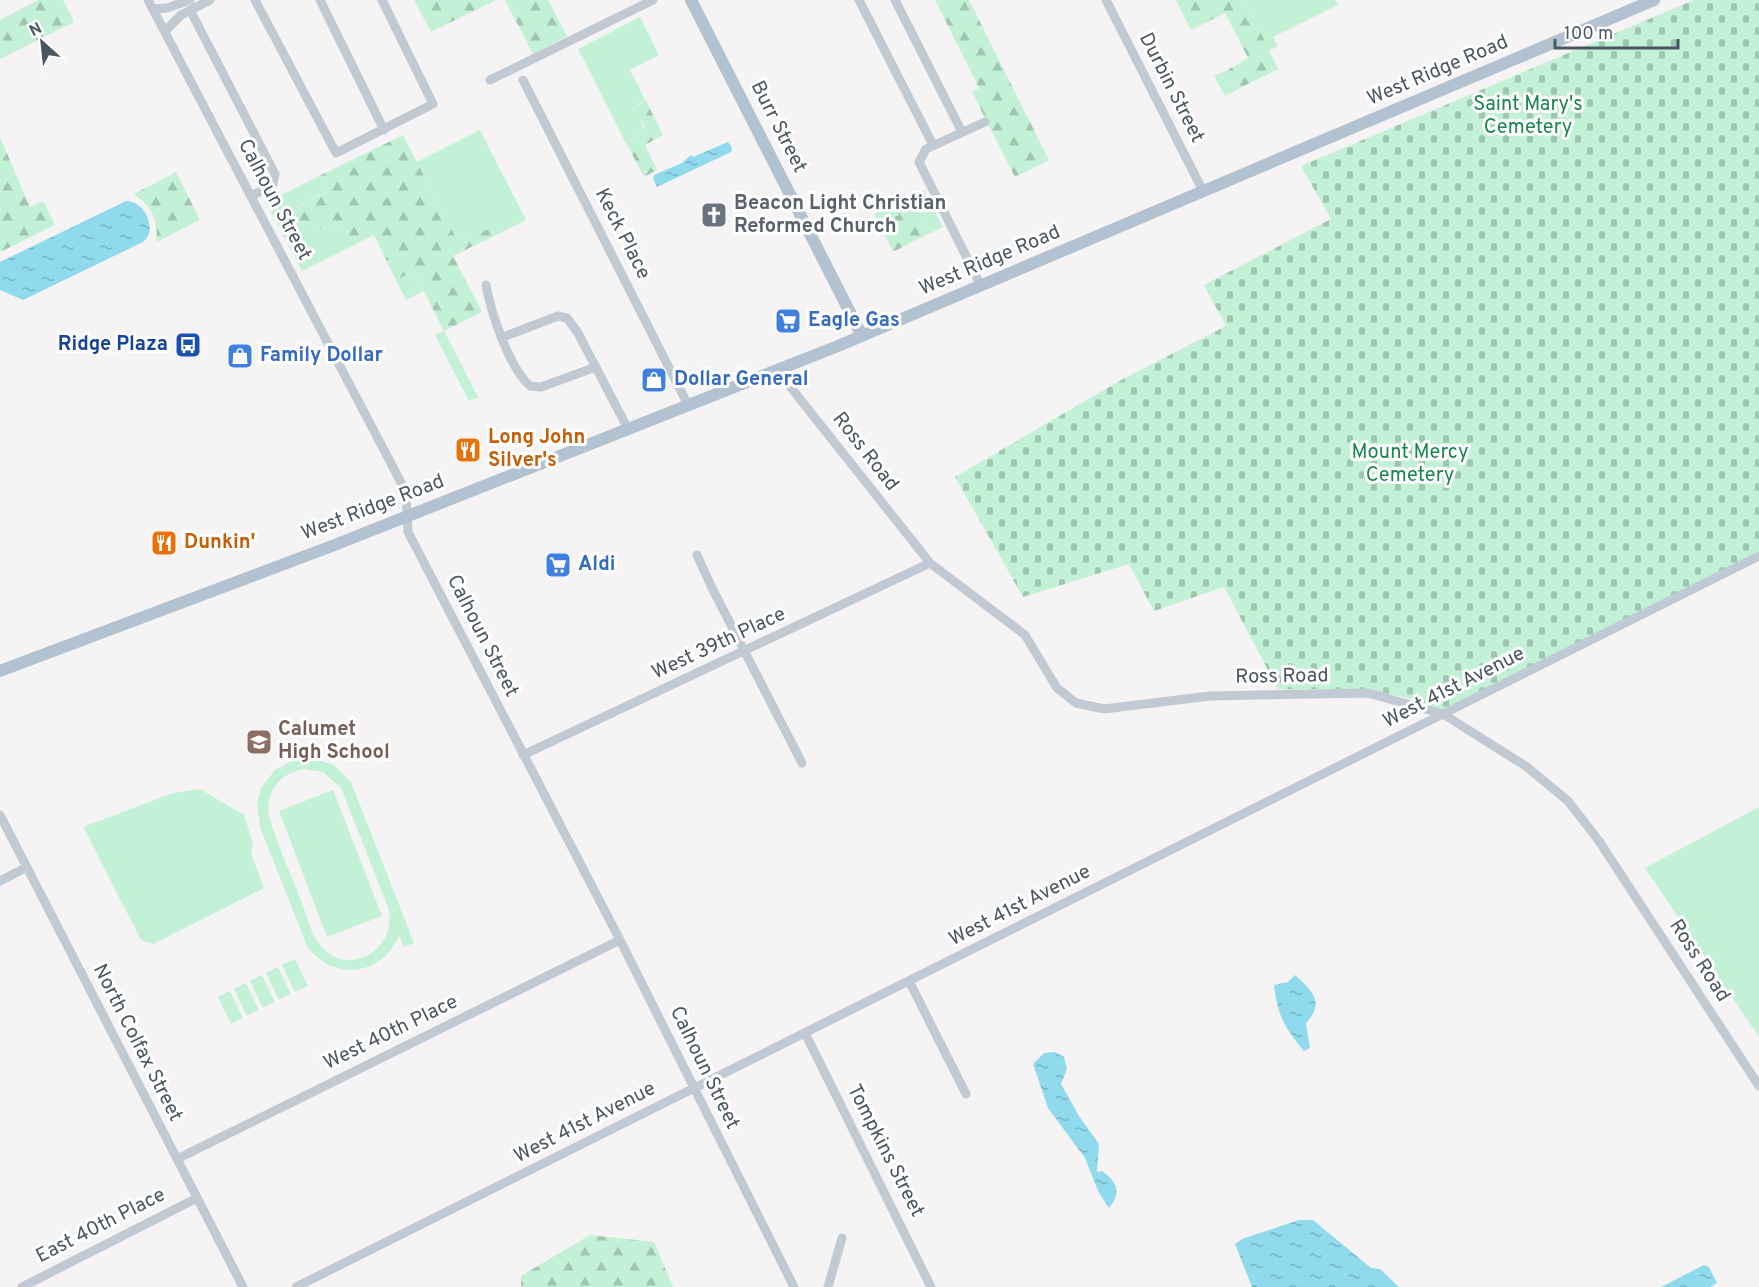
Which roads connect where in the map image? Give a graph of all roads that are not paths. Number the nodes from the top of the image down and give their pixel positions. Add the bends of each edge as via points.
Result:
1 (210, 0) edge
2 (255, 0) edge
3 (320, 0) edge
4 (382, 0) edge
5 (653, 0) edge
6 (691, 0) edge
7 (859, 0) edge
8 (895, 0) edge
9 (1106, 0) edge
10 (1654, 0) edge
11 (150, 4) edge
12 (190, 5) edge
13 (165, 31) junction
14 (490, 80) dead end
15 (523, 80) dead end
16 (985, 122) dead end
17 (384, 130) junction
18 (962, 132) junction
19 (933, 145) junction
20 (1203, 192) junction
21 (252, 196) junction
22 (486, 285) dead end
23 (981, 286) junction
24 (862, 336) junction
25 (503, 337) junction
26 (596, 367) junction
27 (777, 370) junction
28 (688, 405) junction
29 (628, 429) junction
30 (408, 516) junction
31 (697, 555) dead end
32 (1759, 556) edge
33 (930, 563) junction
34 (746, 652) junction
35 (0, 671) edge
36 (1443, 714) junction
37 (523, 755) junction
38 (802, 763) dead end
39 (0, 815) edge
40 (27, 867) junction
41 (0, 881) edge
42 (620, 940) junction
43 (909, 981) junction
44 (805, 1033) junction
45 (1759, 1086) edge
46 (694, 1089) junction
47 (966, 1094) dead end
48 (177, 1159) junction
49 (197, 1198) junction
50 (842, 1238) dead end
51 (22, 1287) edge
52 (243, 1287) edge
53 (296, 1287) edge
54 (794, 1287) edge
55 (828, 1287) edge
56 (931, 1287) edge

1 - 12 street
2 - 17 street via 336,153
3 - 17 street
4 - 17 street via 433,105
5 - 14 street
6 - 24 main road, Burr Street
7 - 19 street
8 - 18 street
9 - 20 street, Durbin Street
10 - 20 main road, West Ridge Road
11 - 12 street via 167,8
11 - 13 street, Calhoun Street
12 - 13 street
12 - 21 street, Calhoun Street via 273,172 275,180
13 - 21 street, Calhoun Street
15 - 28 street, Keck Place
16 - 18 street
18 - 19 street
19 - 23 street via 921,154 920,165
20 - 23 main road, West Ridge Road
21 - 30 street, Calhoun Street via 406,492
22 - 25 street via 491,310
23 - 24 main road, West Ridge Road
24 - 27 main road, West Ridge Road
25 - 26 street via 563,316 576,329
25 - 26 street via 521,375 533,388
26 - 29 street
27 - 28 main road, West Ridge Road
27 - 33 street, Ross Road
28 - 29 main road, West Ridge Road
29 - 30 main road, West Ridge Road
30 - 35 main road, West Ridge Road
30 - 37 street, Calhoun Street via 408,532
31 - 34 street
32 - 36 street, West 41st Avenue
33 - 34 street, West 39th Place
33 - 36 street, Ross Road via 1025,635 1057,688 1076,703 1104,709 1210,696 1368,693
34 - 37 street, West 39th Place
34 - 38 street
36 - 43 street, West 41st Avenue
36 - 45 street, Ross Road via 1527,767 1568,801 1599,841
37 - 42 street, Calhoun Street
39 - 40 street, North Colfax Street
40 - 41 street
40 - 48 street, North Colfax Street
42 - 46 street, Calhoun Street
42 - 48 street, West 40th Place
43 - 44 street, West 41st Avenue
43 - 47 street
44 - 46 street, West 41st Avenue
44 - 56 street, Tompkins Street
46 - 53 street, West 41st Avenue
46 - 54 street, Calhoun Street
48 - 49 street, North Colfax Street
49 - 51 street, East 40th Place
49 - 52 street, North Colfax Street
50 - 55 street

